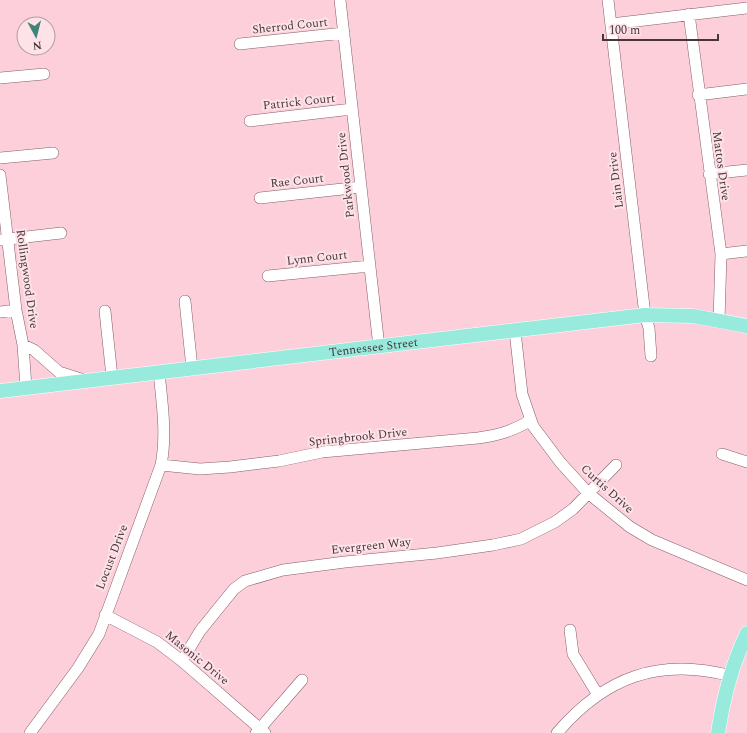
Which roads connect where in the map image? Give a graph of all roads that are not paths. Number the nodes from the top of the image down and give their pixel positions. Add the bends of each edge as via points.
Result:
1 (340, 0) edge
2 (608, 0) edge
3 (747, 8) edge
4 (689, 14) junction
5 (611, 24) junction
6 (344, 33) junction
7 (240, 44) dead end
8 (44, 74) dead end
9 (0, 78) edge
10 (747, 89) edge
11 (698, 95) junction
12 (352, 109) junction
13 (250, 121) dead end
14 (53, 153) dead end
15 (0, 158) edge
16 (747, 170) edge
17 (709, 174) junction
18 (0, 175) edge
19 (361, 187) junction
20 (260, 198) dead end
21 (61, 233) dead end
22 (4, 240) edge
23 (747, 251) edge
24 (721, 254) junction
25 (370, 266) junction
26 (268, 276) dead end
27 (185, 301) dead end
28 (16, 310) junction
29 (105, 311) dead end
30 (0, 312) edge
31 (645, 315) junction
32 (719, 321) junction
33 (747, 326) edge
34 (515, 331) junction
35 (23, 345) junction
36 (379, 347) junction
37 (651, 356) dead end
38 (192, 368) junction
39 (159, 372) junction
40 (112, 377) junction
41 (85, 380) junction
42 (26, 387) junction
43 (0, 391) edge
44 (531, 420) junction
45 (722, 454) dead end
46 (747, 462) edge
47 (161, 465) junction
48 (616, 465) dead end
49 (588, 493) junction
50 (747, 580) edge
51 (105, 616) junction
52 (570, 630) dead end
53 (747, 633) edge
54 (182, 661) junction
55 (731, 676) junction
56 (302, 680) dead end
57 (598, 695) junction
58 (260, 731) edge
59 (30, 733) edge
60 (557, 733) edge
61 (718, 733) edge

1 - 6 street, Parkwood Drive
2 - 5 street, Lain Drive
3 - 4 street
4 - 5 street
4 - 11 street, Mattos Drive
5 - 31 street, Lain Drive
6 - 7 street, Sherrod Court
6 - 12 street, Parkwood Drive
8 - 9 street
10 - 11 street
11 - 17 street, Mattos Drive
12 - 13 street, Patrick Court
12 - 19 street, Parkwood Drive
14 - 15 street
16 - 17 street
17 - 24 street, Mattos Drive
18 - 22 street, Rollingwood Drive
19 - 20 street, Rae Court
19 - 25 street, Parkwood Drive
21 - 22 street
22 - 28 street, Rollingwood Drive
23 - 24 street
24 - 32 street, Mattos Drive
25 - 26 street, Lynn Court
25 - 36 street, Parkwood Drive
27 - 38 street
28 - 30 street
28 - 35 street, Rollingwood Drive
29 - 40 street
31 - 32 main road, Tennessee Street via 693,316
31 - 34 main road, Tennessee Street
31 - 37 street, Lain Drive via 649,328
32 - 33 main road, Tennessee Street
34 - 36 main road, Tennessee Street
34 - 44 street, Curtis Drive via 522,394
35 - 41 street via 34,350 59,372
35 - 42 street, Rollingwood Drive
36 - 38 main road, Tennessee Street
38 - 39 main road, Tennessee Street
39 - 40 main road, Tennessee Street
39 - 47 street, Locust Drive via 164,430
40 - 41 main road, Tennessee Street
41 - 42 main road, Tennessee Street
42 - 43 main road, Tennessee Street
44 - 47 street, Springbrook Drive via 500,435 478,438 322,452 230,467 200,469
44 - 49 street, Curtis Drive via 545,444
45 - 46 street
47 - 51 street, Locust Drive
48 - 49 street, Evergreen Way
49 - 50 street, Curtis Drive via 630,527 652,540
49 - 54 street, Evergreen Way via 573,509 555,522 521,539 437,553 283,570 245,581 234,589 200,631
51 - 54 street, Masonic Drive via 157,642
51 - 59 street, Locust Drive via 90,652
52 - 57 street via 573,654
53 - 55 main road
54 - 58 street, Masonic Drive
55 - 57 street via 711,671 665,670 620,682
55 - 61 main road
56 - 58 street
57 - 60 street via 577,711

